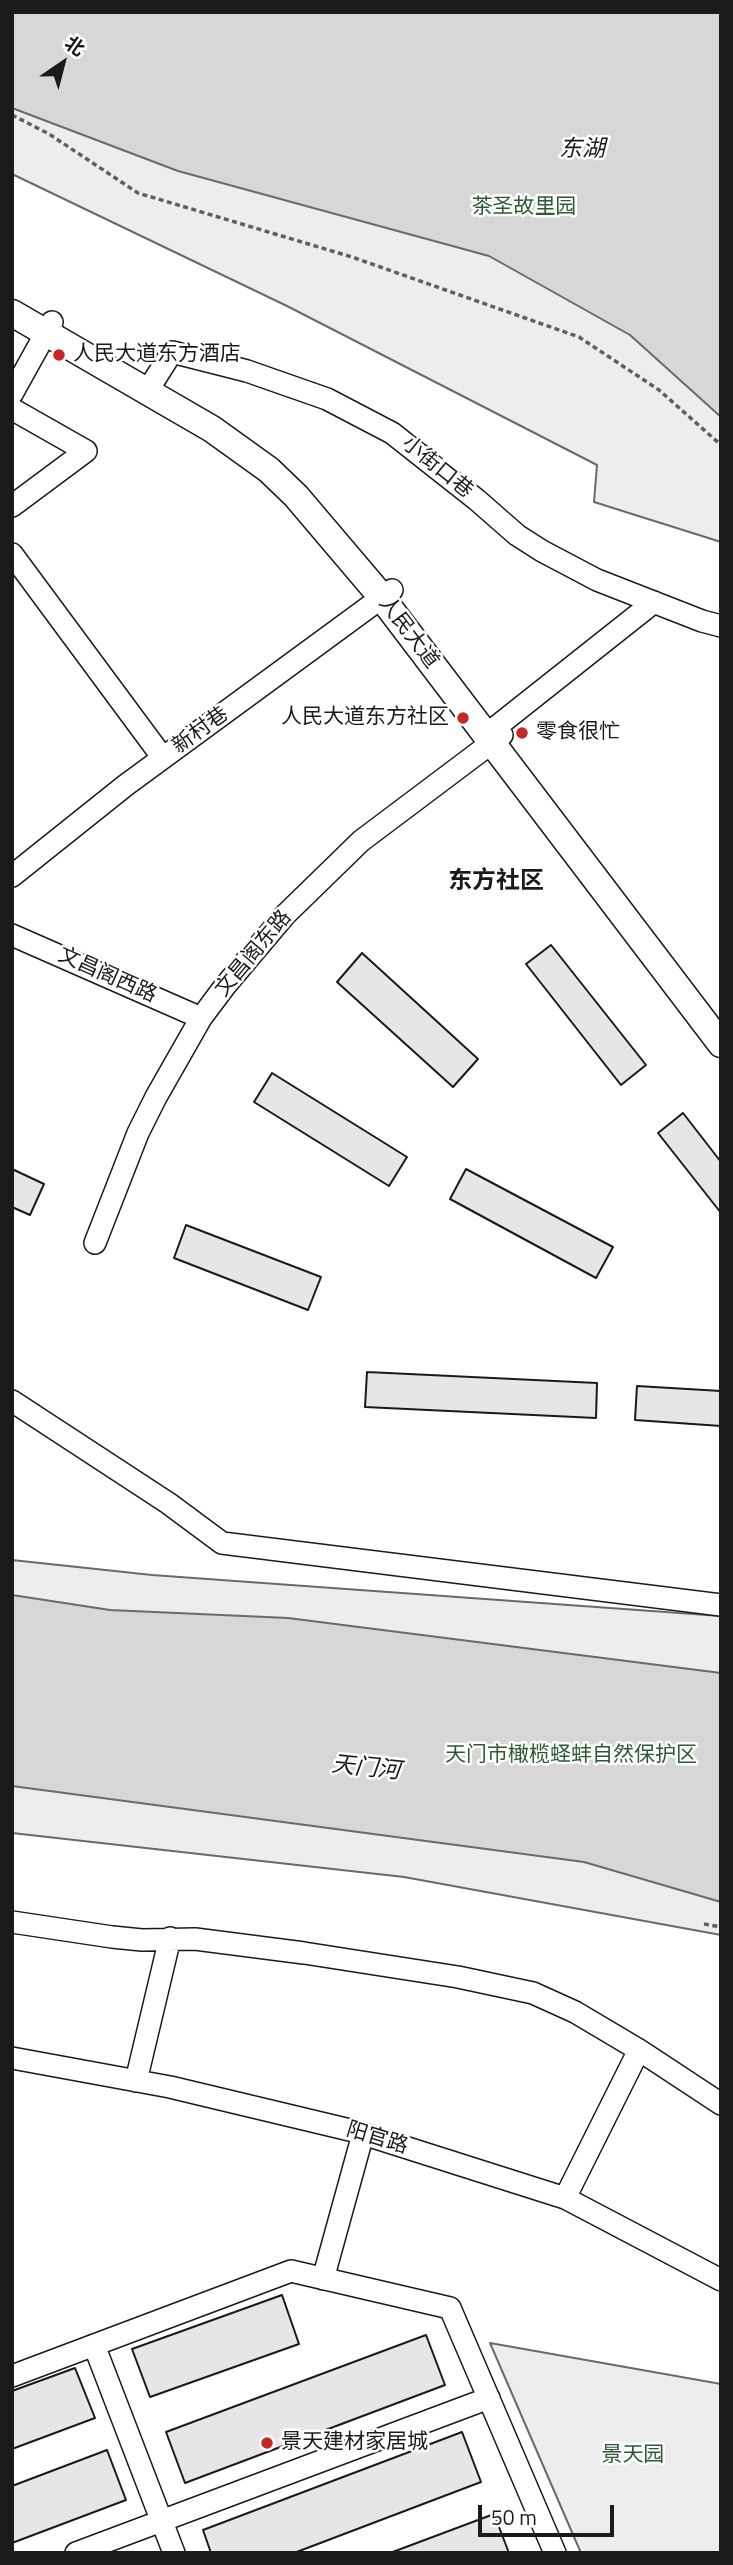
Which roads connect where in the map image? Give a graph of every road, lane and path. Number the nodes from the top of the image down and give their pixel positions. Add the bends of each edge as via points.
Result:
1 (12, 115) edge
2 (12, 299) edge
3 (12, 313) edge
4 (49, 327) junction
5 (153, 382) junction
6 (12, 394) edge
7 (12, 409) edge
8 (721, 444) edge
9 (12, 506) edge
10 (12, 555) edge
11 (387, 594) junction
12 (654, 602) junction
13 (721, 626) edge
14 (494, 735) junction
15 (163, 758) junction
16 (12, 876) edge
17 (12, 935) edge
18 (201, 1018) junction
19 (721, 1024) edge
20 (721, 1044) edge
21 (95, 1242) dead end
22 (12, 1401) edge
23 (721, 1605) edge
24 (12, 1922) edge
25 (704, 1924) dead end
26 (721, 1927) edge
27 (170, 1938) junction
28 (639, 2050) junction
29 (12, 2058) edge
30 (136, 2081) junction
31 (721, 2104) edge
32 (363, 2134) junction
33 (565, 2198) junction
34 (323, 2278) junction
35 (721, 2280) edge
36 (94, 2345) junction
37 (12, 2375) edge
38 (489, 2398) junction
39 (162, 2521) junction
40 (76, 2553) edge
41 (174, 2553) edge
42 (555, 2553) edge

1 - 8 path via 138,193 352,257 579,337 659,390
2 - 4 main road, 人民大道
3 - 4 main road, 人民大道
4 - 5 main road, 人民大道
4 - 6 street
4 - 11 main road, 人民大道 via 260,463
5 - 11 main road, 人民大道 via 248,438 277,461 333,517
5 - 12 street, 小街口巷 via 172,352 247,371 327,399 392,433 534,546 597,580
7 - 9 street via 86,451
10 - 15 street
11 - 14 main road, 人民大道
11 - 15 street, 新村巷
12 - 13 street, 小街口巷
12 - 14 street, 文昌阁东路
14 - 18 street, 文昌阁东路 via 324,877 254,951
14 - 19 main road, 人民大道
14 - 20 main road, 人民大道
15 - 16 street, 新村巷
17 - 18 street, 文昌阁西路
18 - 21 street, 文昌阁东路 via 138,1133
22 - 23 street via 222,1542
24 - 27 street via 112,1937
25 - 26 path
27 - 28 street via 342,1959 533,1993
27 - 30 street
28 - 31 street
28 - 33 street
29 - 30 street, 阳官路
30 - 32 street, 阳官路
32 - 33 street, 阳官路
32 - 34 street
33 - 35 street, 阳官路
34 - 36 street via 291,2271
34 - 38 street via 450,2308
36 - 37 street
36 - 39 street
38 - 39 street
38 - 42 street
39 - 40 street
39 - 41 street

